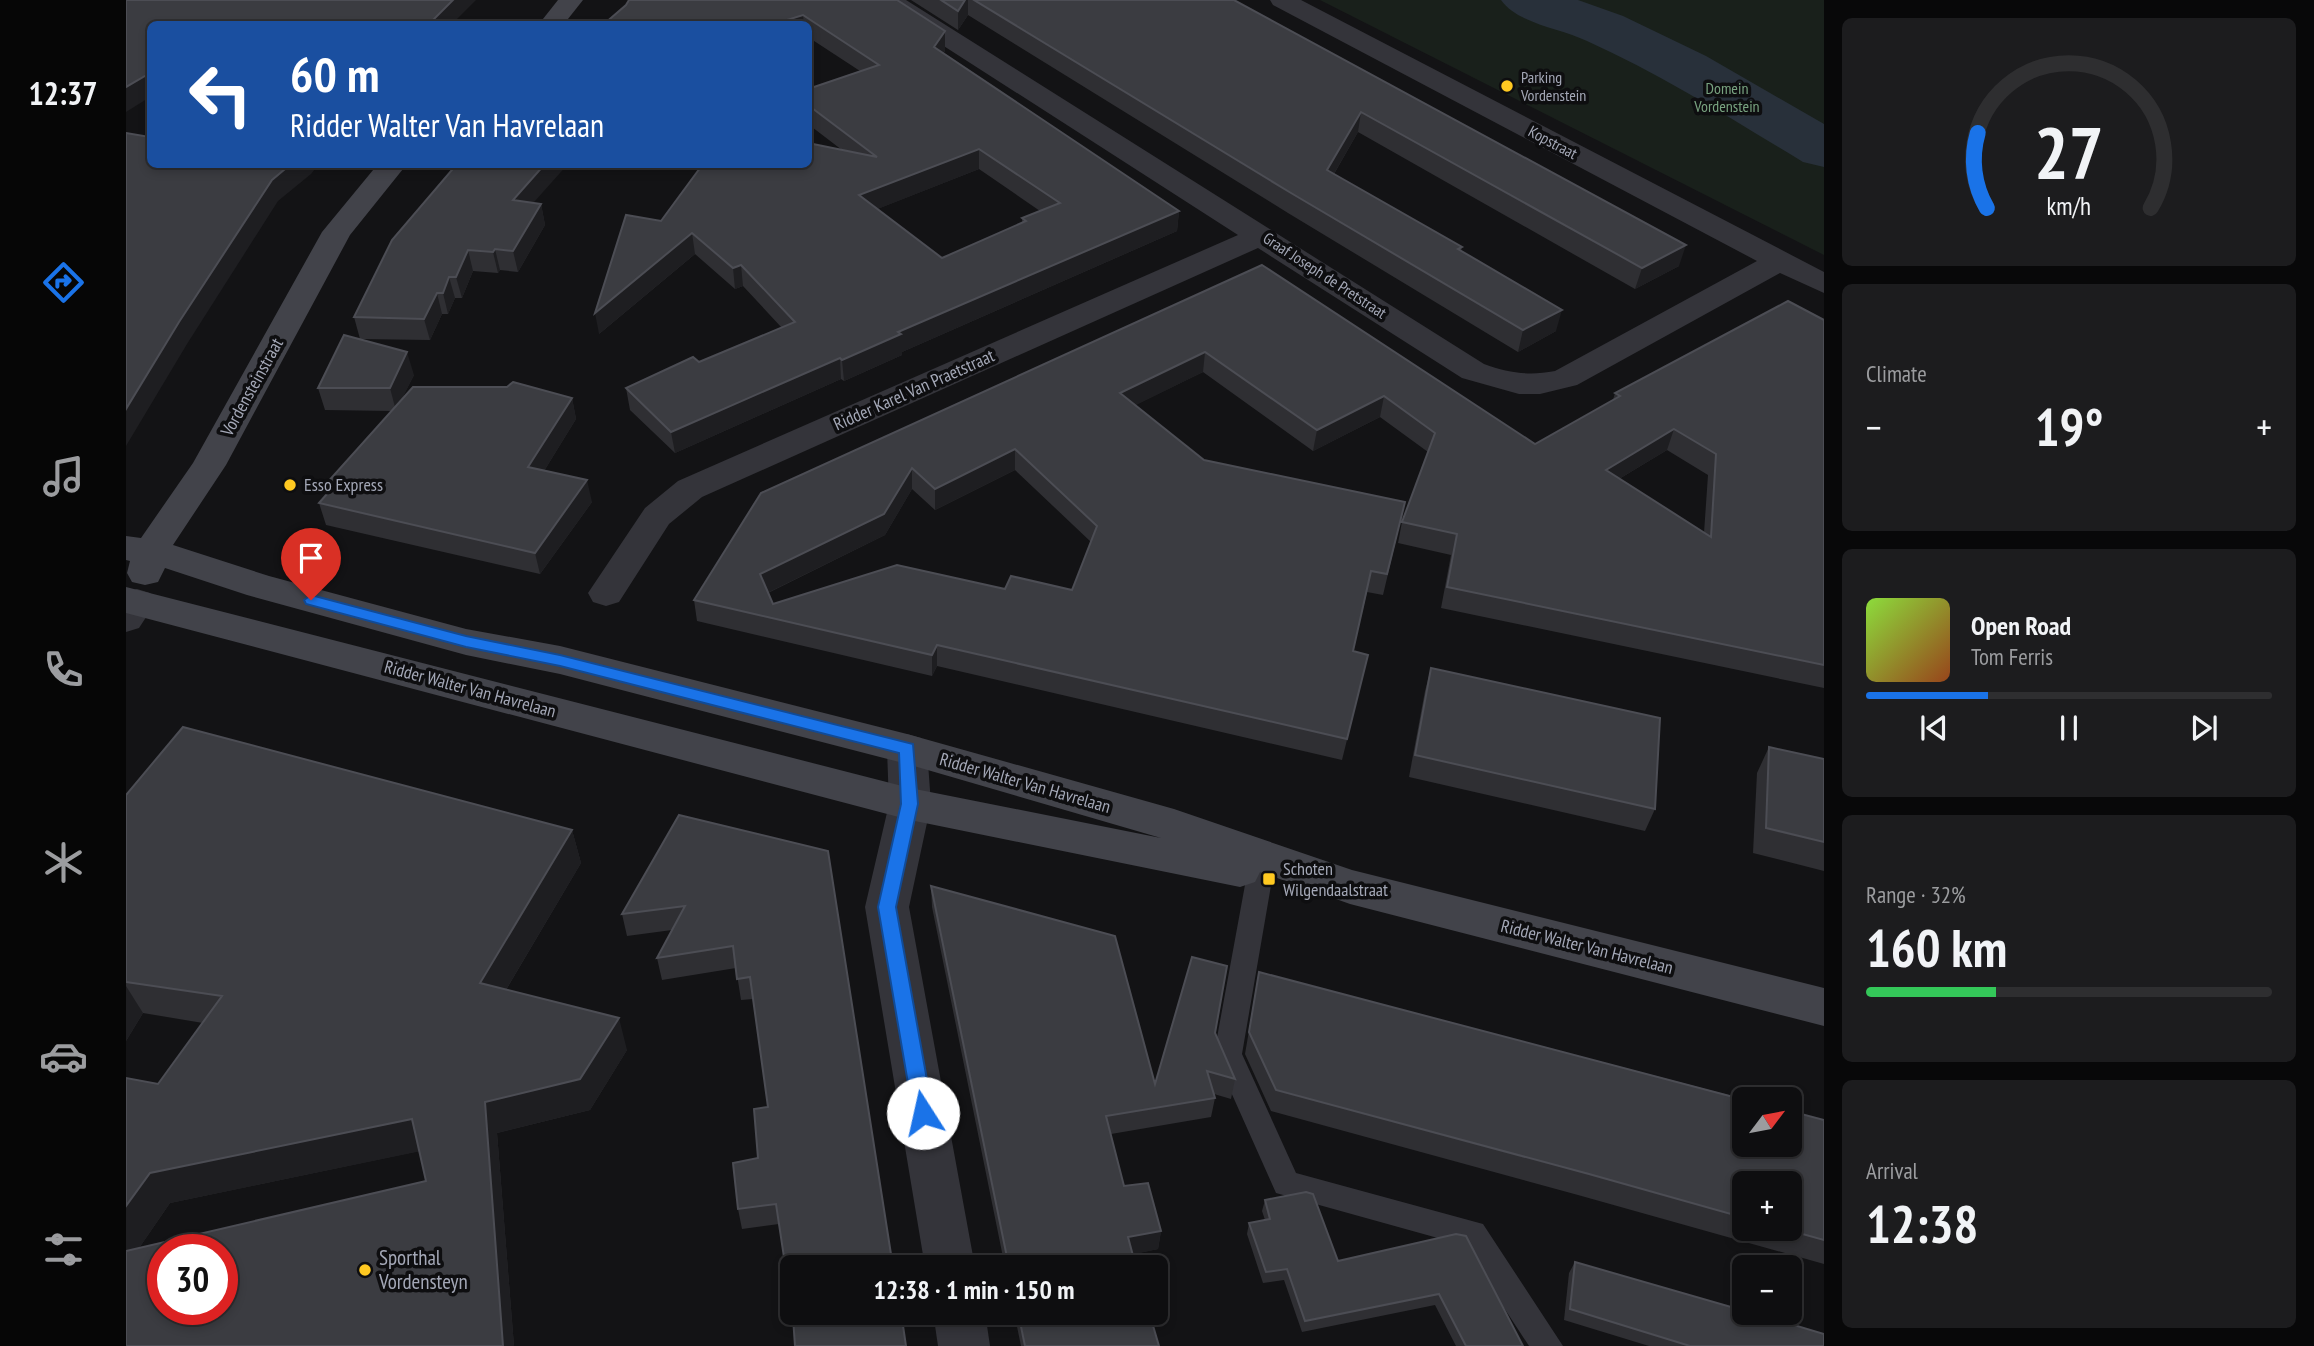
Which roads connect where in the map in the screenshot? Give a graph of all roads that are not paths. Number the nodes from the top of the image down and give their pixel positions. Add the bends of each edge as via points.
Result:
1 (571, 0) edge
2 (889, 0) edge
3 (1282, 0) edge
4 (554, 21) edge
5 (390, 168) edge
6 (1262, 235) junction
7 (1779, 261) junction
8 (1824, 284) edge
9 (138, 550) edge
10 (606, 593) dead end
11 (130, 607) edge
12 (907, 749) junction
13 (910, 804) junction
14 (1260, 874) junction
15 (1350, 887) junction
16 (1824, 1007) edge
17 (948, 1255) edge
18 (960, 1325) edge
19 (964, 1346) edge
20 (1547, 1346) edge

1 - 4 main road
2 - 6 street, Graaf Joseph de Pretstraat
3 - 7 street, Kopstraat
5 - 9 main road, Vordensteinstraat via 337,232 209,465
6 - 7 street, Graaf Joseph de Pretstraat via 1473,371 1507,384 1535,386 1566,378
6 - 10 street, Ridder Karel Van Praetstraat via 690,489 657,516
7 - 8 street, Kopstraat
9 - 11 main road, Vordensteinstraat
9 - 12 main road, Ridder Walter Van Havrelaan via 466,642 560,660
11 - 13 main road, Ridder Walter Van Havrelaan
12 - 13 street
12 - 15 main road, Ridder Walter Van Havrelaan via 1174,825
13 - 14 main road, Ridder Walter Van Havrelaan
13 - 17 street via 887,907
14 - 15 main road, Ridder Walter Van Havrelaan
14 - 20 lane via 1228,1054 1286,1184 1473,1234
15 - 16 main road, Ridder Walter Van Havrelaan
18 - 19 street

